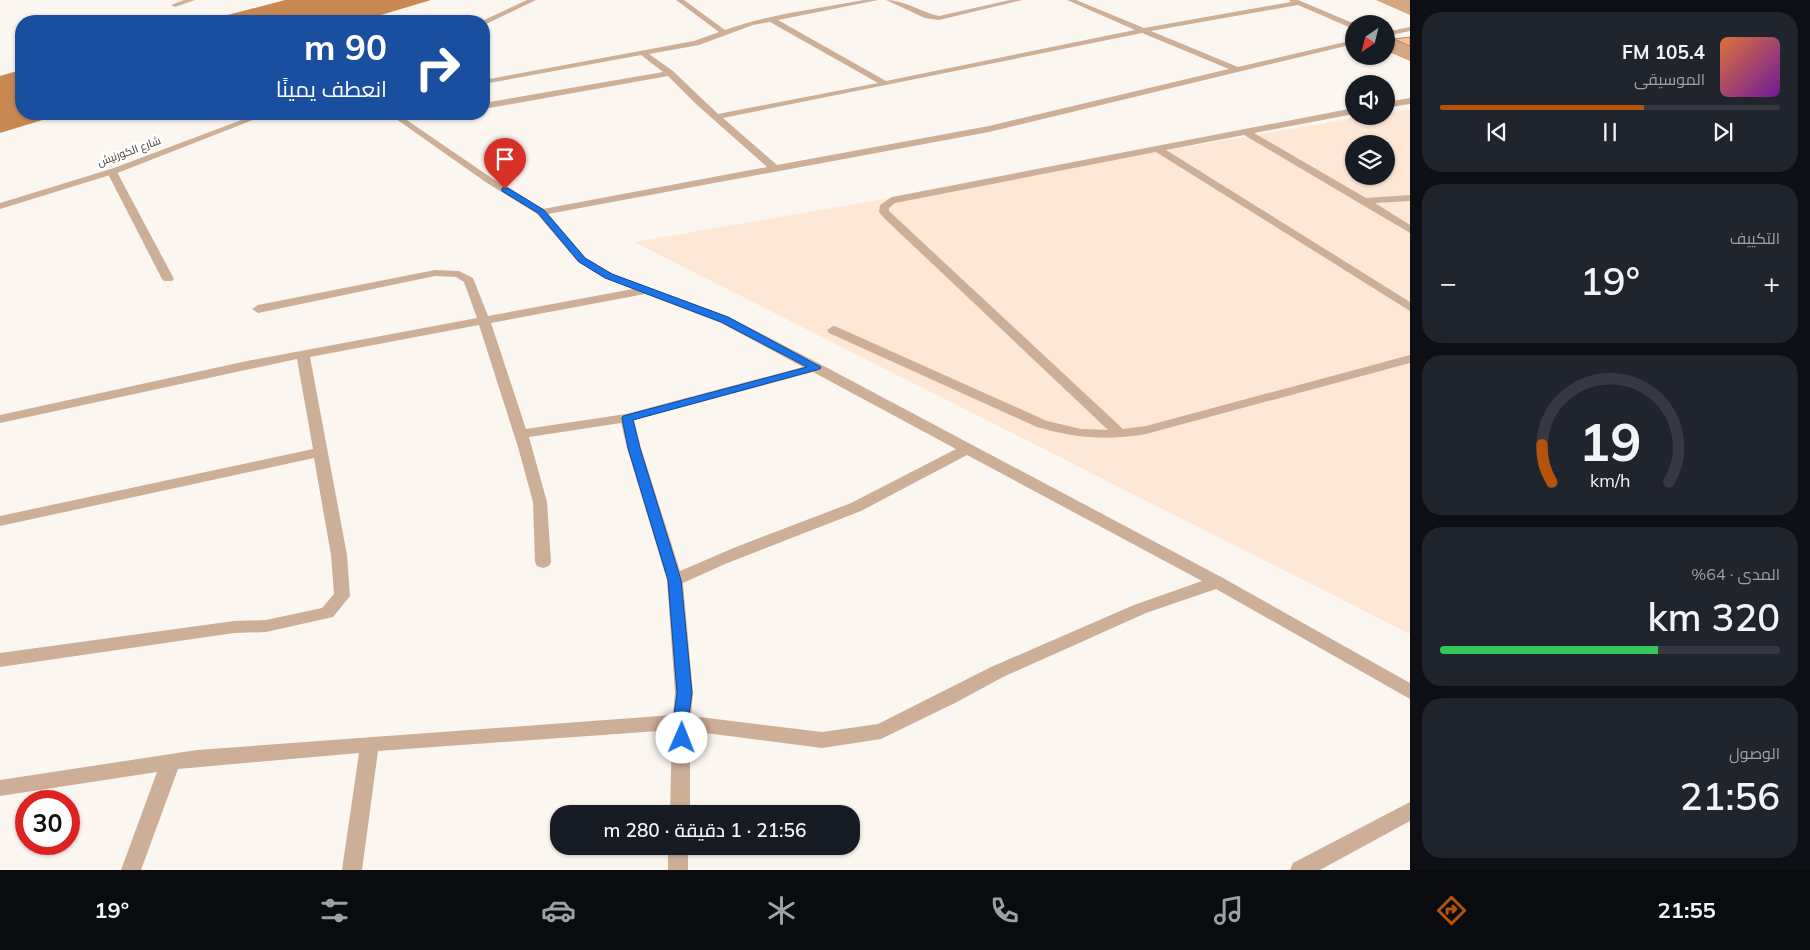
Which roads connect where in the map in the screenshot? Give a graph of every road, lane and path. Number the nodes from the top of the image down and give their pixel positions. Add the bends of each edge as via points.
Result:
1 (192, 0) edge
2 (533, 0) edge
3 (679, 0) edge
4 (875, 0) edge
5 (889, 0) edge
6 (1019, 0) edge
7 (1070, 0) edge
8 (860, 1) edge
9 (1295, 2) edge
10 (175, 6) dead end
11 (771, 19) junction
12 (490, 20) edge
13 (1345, 22) edge
14 (1410, 29) edge
15 (1140, 31) junction
16 (723, 32) junction
17 (1395, 32) edge
18 (1345, 44) edge
19 (643, 53) junction
20 (1237, 70) junction
21 (670, 73) junction
22 (490, 81) edge
23 (885, 84) junction
24 (1410, 101) edge
25 (1395, 104) edge
26 (490, 105) edge
27 (1345, 113) edge
28 (717, 117) junction
29 (248, 120) edge
30 (402, 120) edge
31 (1245, 132) junction
32 (1160, 150) junction
33 (774, 168) junction
34 (112, 172) junction
35 (1410, 198) edge
36 (1364, 201) junction
37 (0, 206) edge
38 (541, 212) junction
39 (1410, 230) edge
40 (168, 279) dead end
41 (647, 290) junction
42 (1410, 307) edge
43 (258, 309) dead end
44 (484, 321) junction
45 (833, 330) dead end
46 (303, 355) junction
47 (1410, 359) edge
48 (816, 367) junction
49 (627, 418) junction
50 (0, 419) edge
51 (521, 434) junction
52 (1121, 435) junction
53 (968, 449) junction
54 (320, 452) junction
55 (0, 521) edge
56 (542, 562) dead end
57 (674, 580) junction
58 (1217, 582) junction
59 (0, 660) edge
60 (1410, 692) edge
61 (681, 722) junction
62 (370, 744) junction
63 (171, 761) junction
64 (0, 788) edge
65 (680, 805) edge
66 (1410, 811) edge
67 (678, 855) edge
68 (131, 870) edge
69 (352, 870) edge
70 (678, 870) edge
71 (1300, 870) edge

1 - 10 street
2 - 12 street
3 - 16 street
4 - 8 street
5 - 6 street via 939,18
7 - 15 street
8 - 11 street
9 - 13 street
9 - 15 street
11 - 16 street
11 - 23 street
14 - 17 street
15 - 20 street
15 - 23 street
16 - 19 street via 696,44
18 - 20 street
19 - 21 street
19 - 22 street
20 - 33 street via 989,129
21 - 26 street
21 - 28 street
23 - 28 street
24 - 25 street
27 - 31 street
28 - 33 street
29 - 34 street, شارع الكورنيش
30 - 38 street
31 - 32 street
31 - 36 street
32 - 42 street
32 - 52 street via 892,200 884,208 888,216
33 - 38 street
34 - 37 street, شارع الكورنيش
34 - 40 street
35 - 36 street
36 - 39 street
38 - 41 street via 582,260 609,276
41 - 44 street
41 - 48 street via 725,320
43 - 44 street via 435,273 459,274 469,280
44 - 46 street
44 - 51 street
45 - 52 street via 1042,424 1085,434
46 - 50 street
46 - 54 street
47 - 52 street
48 - 49 street
48 - 53 street
49 - 51 street
49 - 57 street
51 - 56 street via 540,502
53 - 57 street via 854,508 741,549
53 - 58 street
54 - 55 street
54 - 59 street via 342,596 328,613 266,626 234,626
57 - 61 street via 684,693
58 - 60 street
58 - 61 street via 1140,609 997,672 882,731 822,740
61 - 62 street
61 - 65 street
62 - 63 street
62 - 69 street
63 - 64 street
63 - 68 street
66 - 71 street
67 - 70 street

